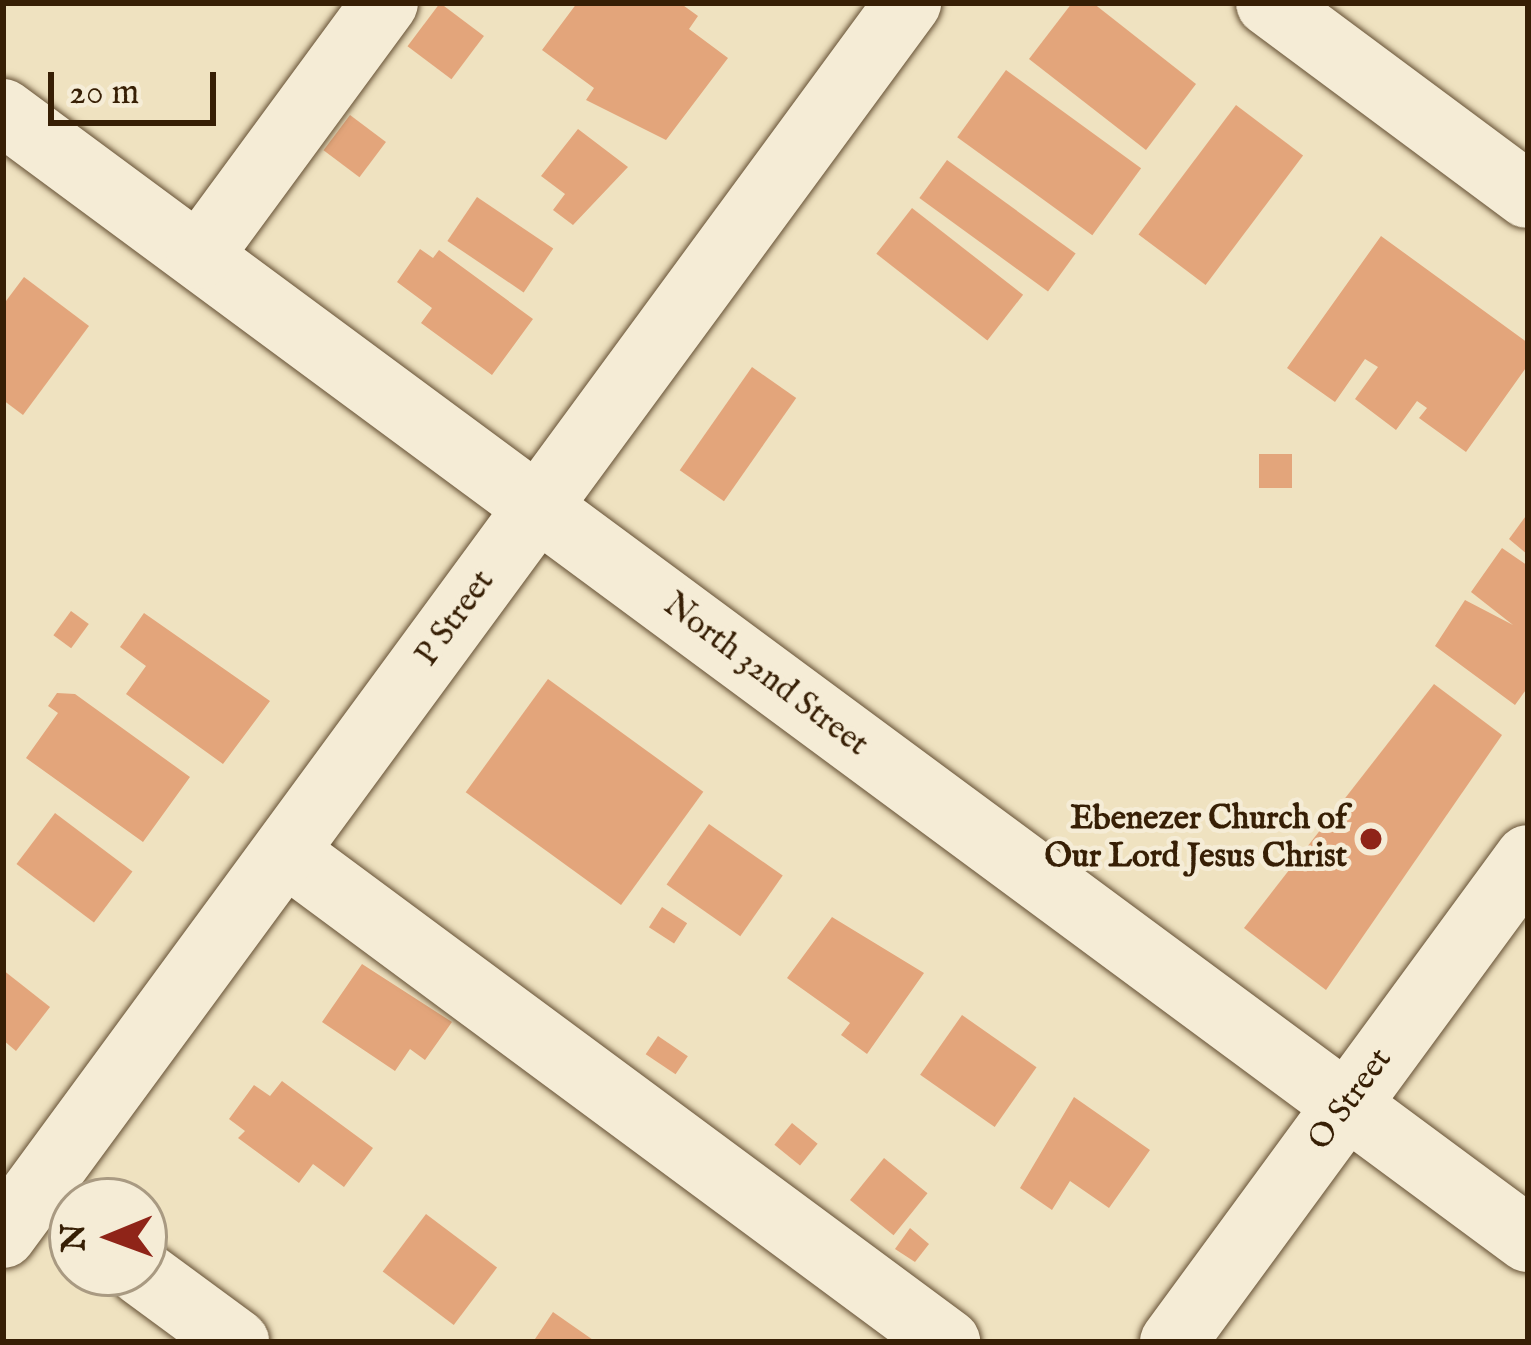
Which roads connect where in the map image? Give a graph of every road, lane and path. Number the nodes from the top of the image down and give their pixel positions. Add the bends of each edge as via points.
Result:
1 (385, 3) edge
2 (908, 3) edge
3 (1269, 3) edge
4 (3, 112) edge
5 (1528, 195) edge
6 (199, 256) junction
7 (538, 508) junction
8 (285, 852) junction
9 (1528, 858) edge
10 (1346, 1106) junction
11 (28, 1205) edge
12 (1528, 1240) edge
13 (168, 1292) edge
14 (236, 1342) edge
15 (947, 1342) edge
16 (1173, 1342) edge

1 - 6 street
2 - 7 street, P Street
3 - 5 street
4 - 6 street, North 32nd Street
6 - 7 street, North 32nd Street
7 - 8 street, P Street
7 - 10 street, North 32nd Street
8 - 11 street, P Street
8 - 15 street
9 - 10 street, O Street
10 - 12 street, North 32nd Street
10 - 16 street, O Street
13 - 14 street

